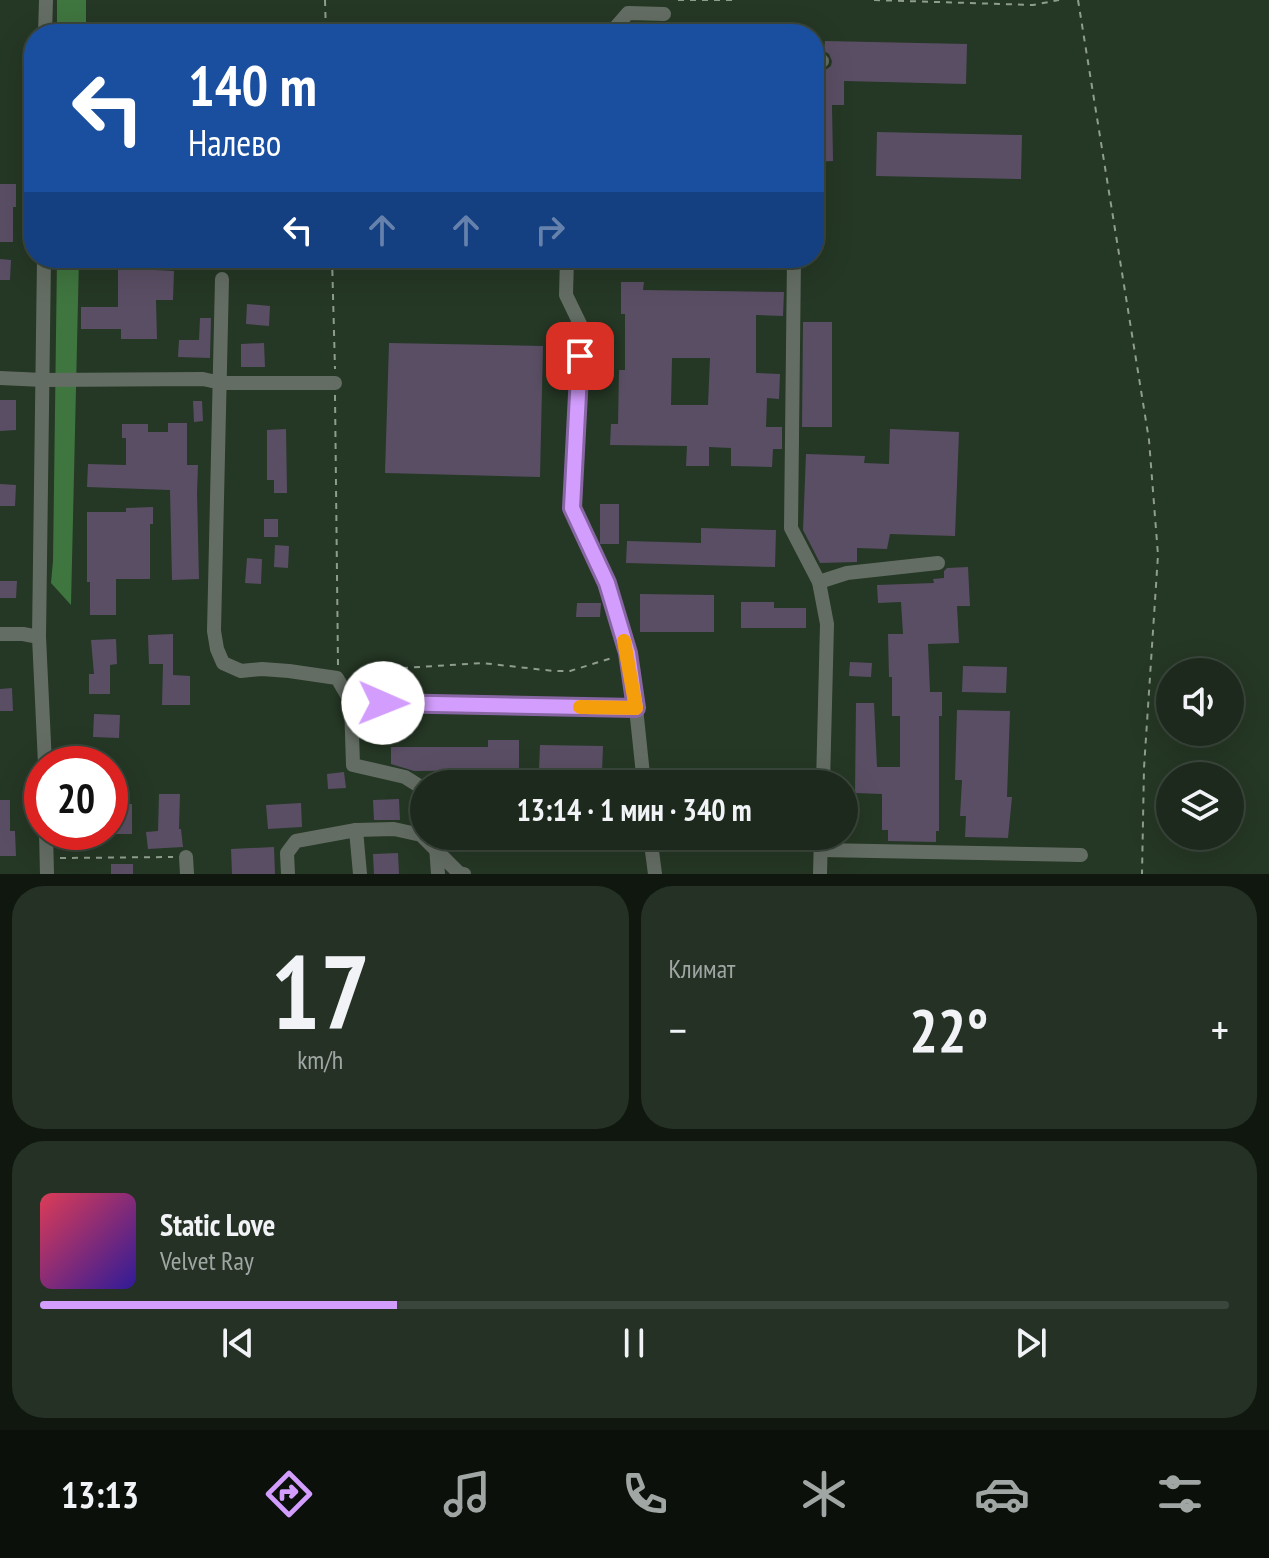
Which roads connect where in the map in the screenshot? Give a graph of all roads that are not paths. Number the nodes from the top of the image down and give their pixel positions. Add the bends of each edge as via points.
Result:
1 (46, 0) edge
2 (664, 14) dead end
3 (45, 24) edge
4 (618, 24) edge
5 (44, 268) edge
6 (567, 268) edge
7 (794, 268) edge
8 (222, 279) dead end
9 (0, 378) edge
10 (43, 380) junction
11 (221, 383) junction
12 (335, 383) road end
13 (938, 563) dead end
14 (819, 582) junction
15 (0, 634) edge
16 (39, 637) junction
17 (351, 702) junction
18 (636, 708) junction
19 (44, 746) edge
20 (643, 770) edge
21 (823, 770) edge
22 (410, 780) edge
23 (356, 830) junction
24 (410, 833) edge
25 (858, 845) edge
26 (47, 850) edge
27 (436, 850) edge
28 (441, 850) edge
29 (652, 850) edge
30 (821, 850) edge
31 (1081, 855) dead end
32 (186, 857) road end
33 (47, 874) edge
34 (187, 874) edge
35 (288, 874) edge
36 (360, 874) edge
37 (438, 874) edge
38 (464, 874) edge
39 (655, 874) edge
40 (820, 874) edge

1 - 3 street
2 - 4 street via 628,13
5 - 10 street
6 - 18 street via 566,295 581,326 572,508 607,583 628,653
7 - 14 street via 791,528
8 - 11 street
9 - 10 street
10 - 11 street
10 - 16 street
11 - 12 street
11 - 17 street via 217,649 223,663 241,671 337,678
13 - 14 street via 847,573
14 - 21 street via 827,624
15 - 16 street
16 - 19 street
17 - 18 street
17 - 22 street via 353,765
18 - 20 street
23 - 24 street
23 - 35 street via 296,841 287,853
23 - 36 street
25 - 31 street
26 - 33 street
27 - 37 street
28 - 38 street
29 - 39 street
30 - 40 street
32 - 34 street

